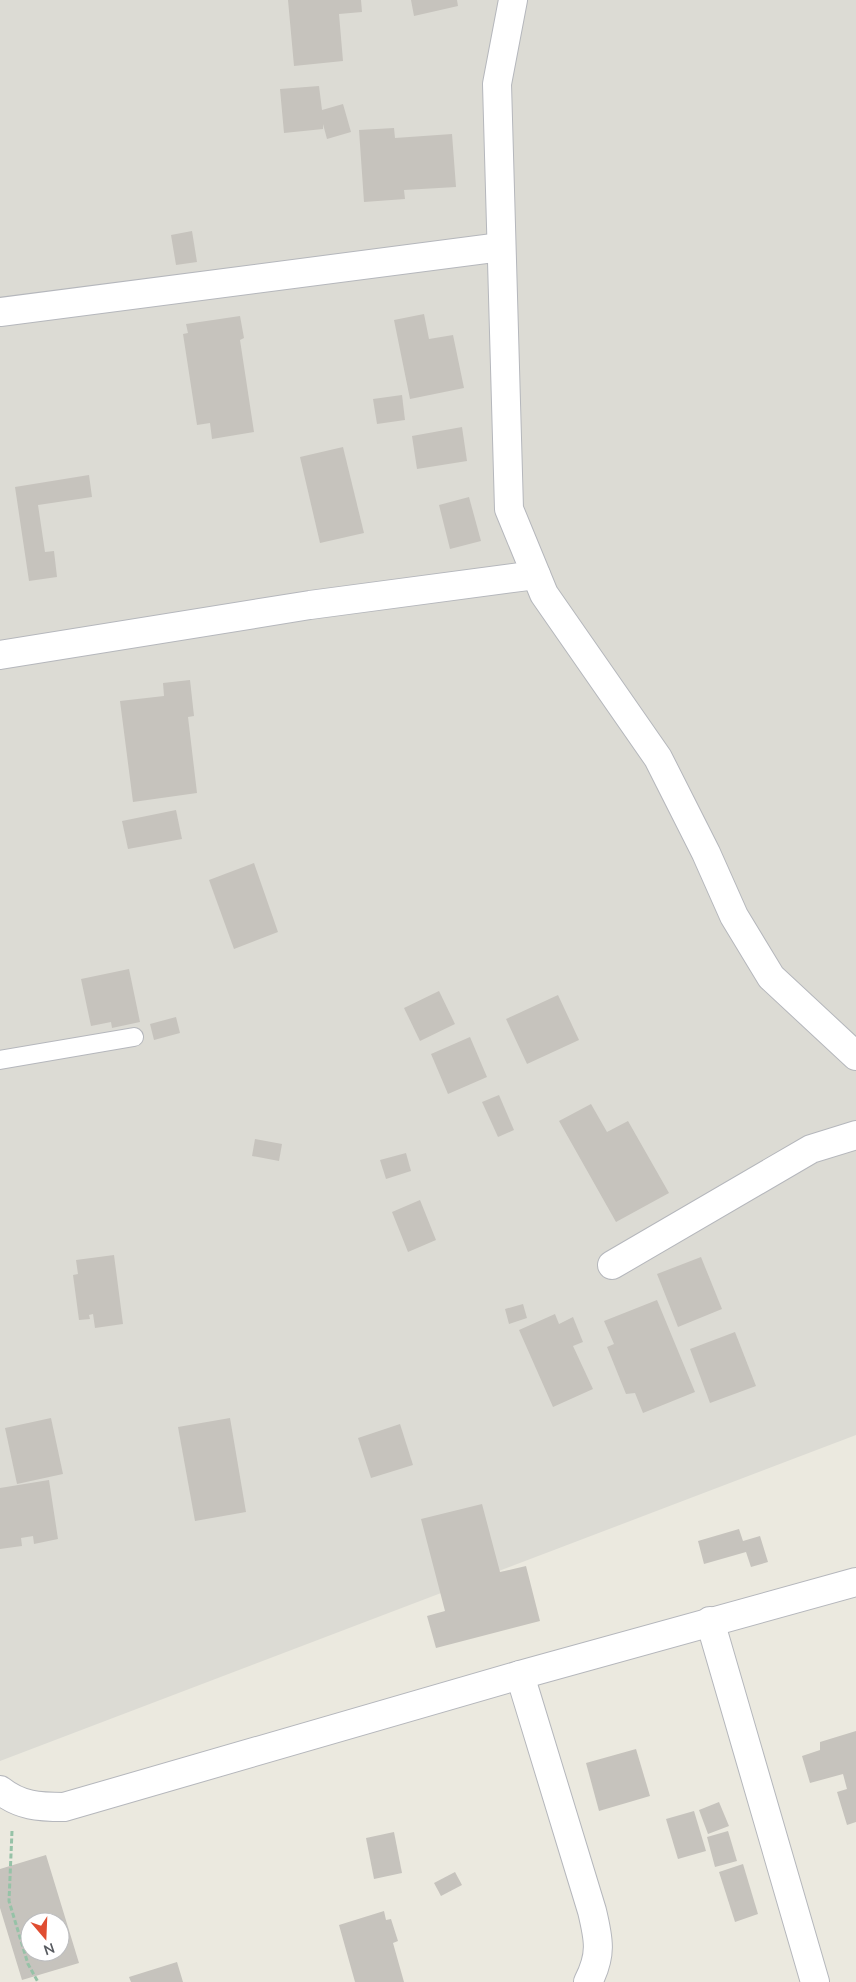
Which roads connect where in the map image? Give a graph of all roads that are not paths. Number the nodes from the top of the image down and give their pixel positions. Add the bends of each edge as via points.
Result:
1 (513, 0) edge
2 (501, 247) junction
3 (0, 312) edge
4 (536, 575) junction
5 (0, 655) edge
6 (134, 1037) dead end
7 (856, 1056) edge
8 (0, 1060) edge
9 (856, 1135) edge
10 (612, 1266) dead end
11 (856, 1582) edge
12 (710, 1621) junction
13 (520, 1675) junction
14 (5, 1794) edge
15 (588, 1982) edge
16 (815, 1982) edge

1 - 2 street via 497,84
2 - 3 street
2 - 4 street via 508,509
4 - 5 street via 310,605
4 - 7 street via 544,594 658,758 734,916 771,977
6 - 8 lane
9 - 10 street via 811,1149
11 - 12 street
12 - 13 street
12 - 16 street
13 - 14 street via 64,1807 36,1807
13 - 15 street via 592,1911 598,1939 597,1964

